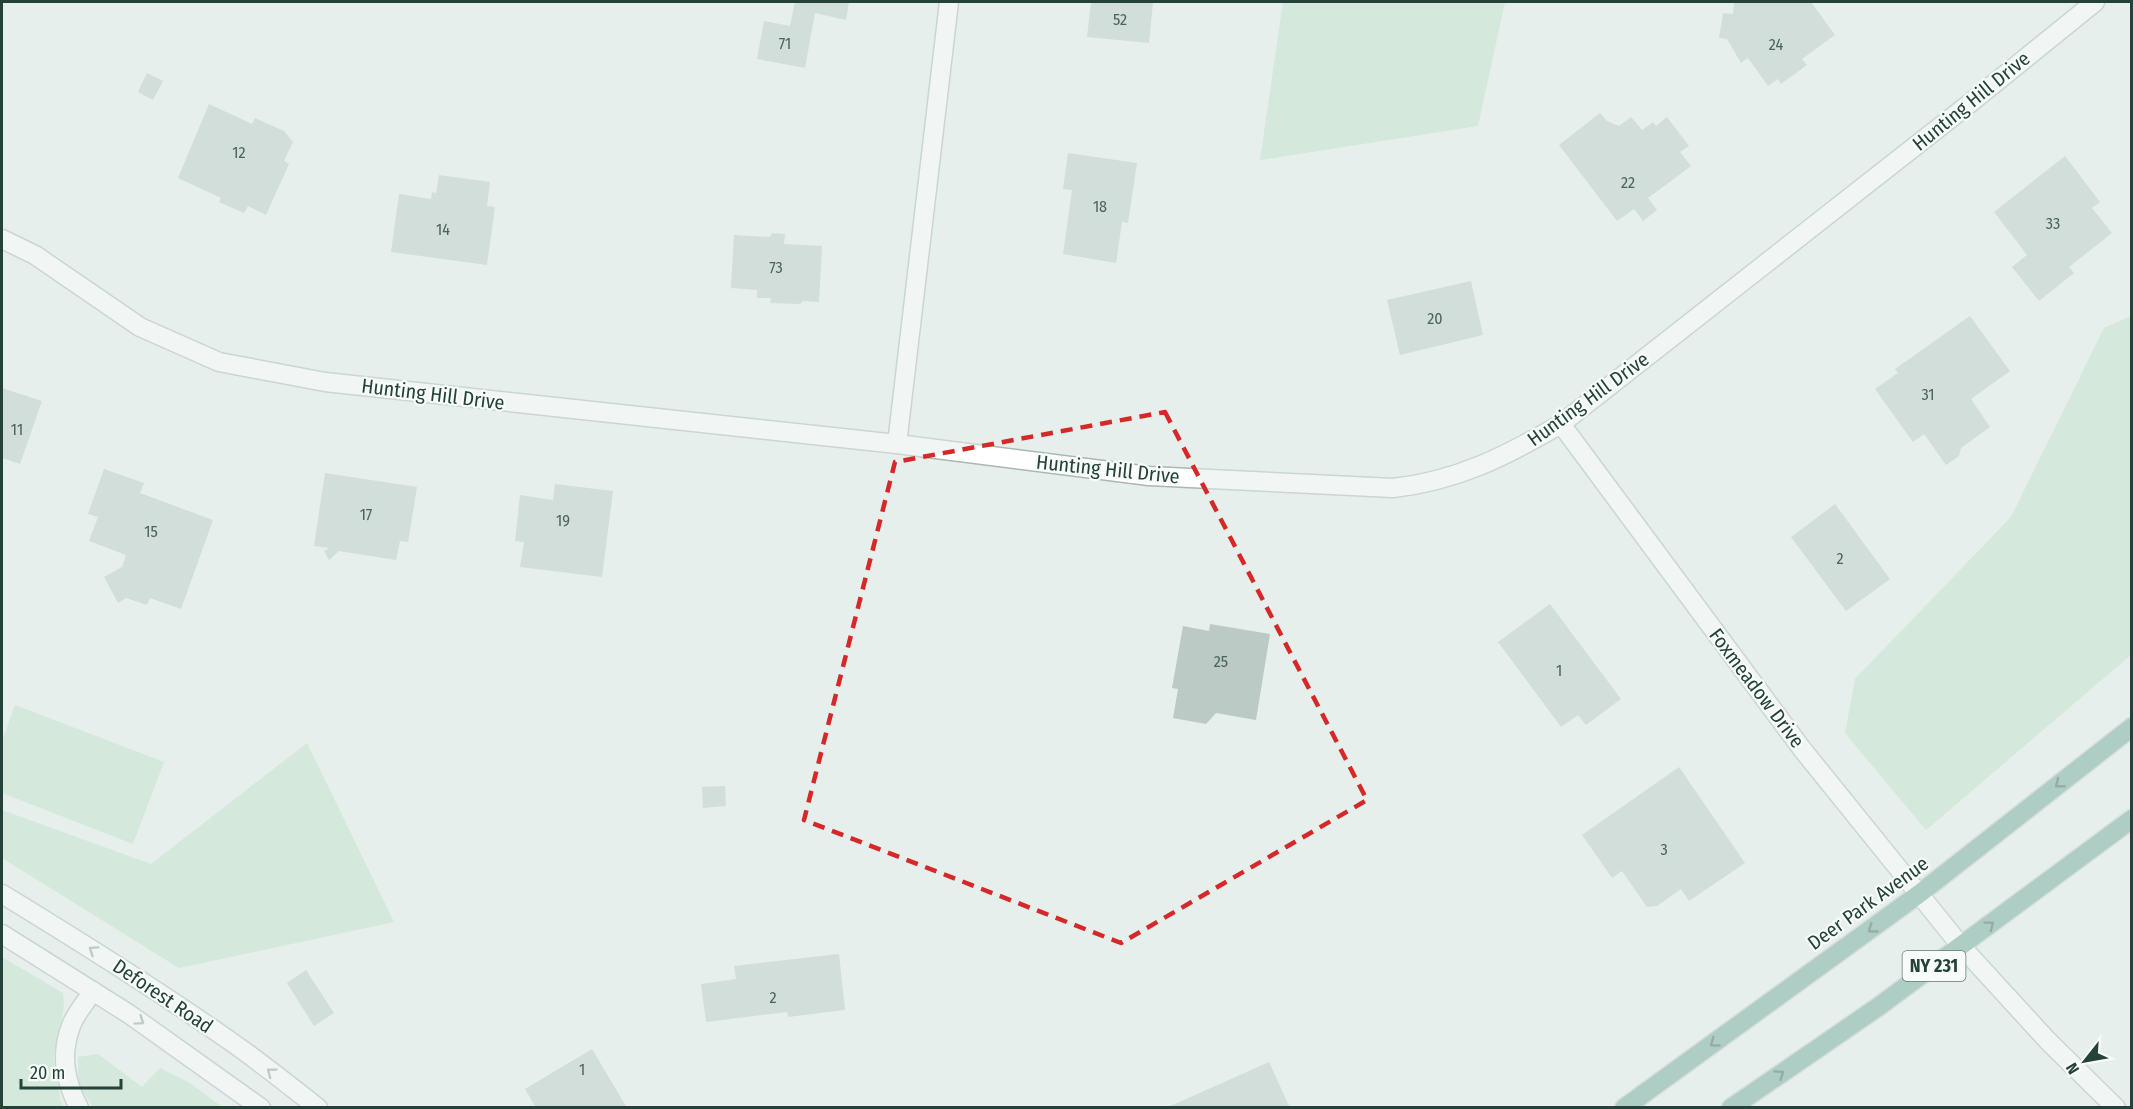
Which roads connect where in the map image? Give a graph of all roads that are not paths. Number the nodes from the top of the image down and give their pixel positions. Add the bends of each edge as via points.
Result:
1 (949, 2) edge
2 (2094, 2) edge
3 (2, 239) edge
4 (1561, 424) junction
5 (897, 444) junction
6 (2132, 727) edge
7 (2132, 819) edge
8 (2, 894) edge
9 (1919, 894) junction
10 (2, 934) edge
11 (1961, 946) junction
12 (93, 991) junction
13 (79, 1107) edge
14 (261, 1107) edge
15 (318, 1107) edge
16 (1624, 1107) edge
17 (1731, 1107) edge
18 (2116, 1107) edge

1 - 5 street
2 - 4 street, Hunting Hill Drive
3 - 5 street, Hunting Hill Drive via 35,255 140,327 219,362 325,382
4 - 5 street, Hunting Hill Drive via 1485,465 1424,485 1393,488 1149,476
4 - 9 street, Foxmeadow Drive via 1802,749
6 -> 9 main road, Deer Park Avenue
11 -> 7 main road, NY 231
15 -> 8 street, Deforest Road via 182,1008
9 - 11 street, Foxmeadow Drive
9 -> 16 main road, Deer Park Avenue
10 - 12 street, Deforest Road
17 -> 11 main road, NY 231
11 - 18 street, Foxmeadow Drive via 2048,1041
12 - 13 street via 71,1026 64,1059 69,1088
12 -> 14 street, Deforest Road

